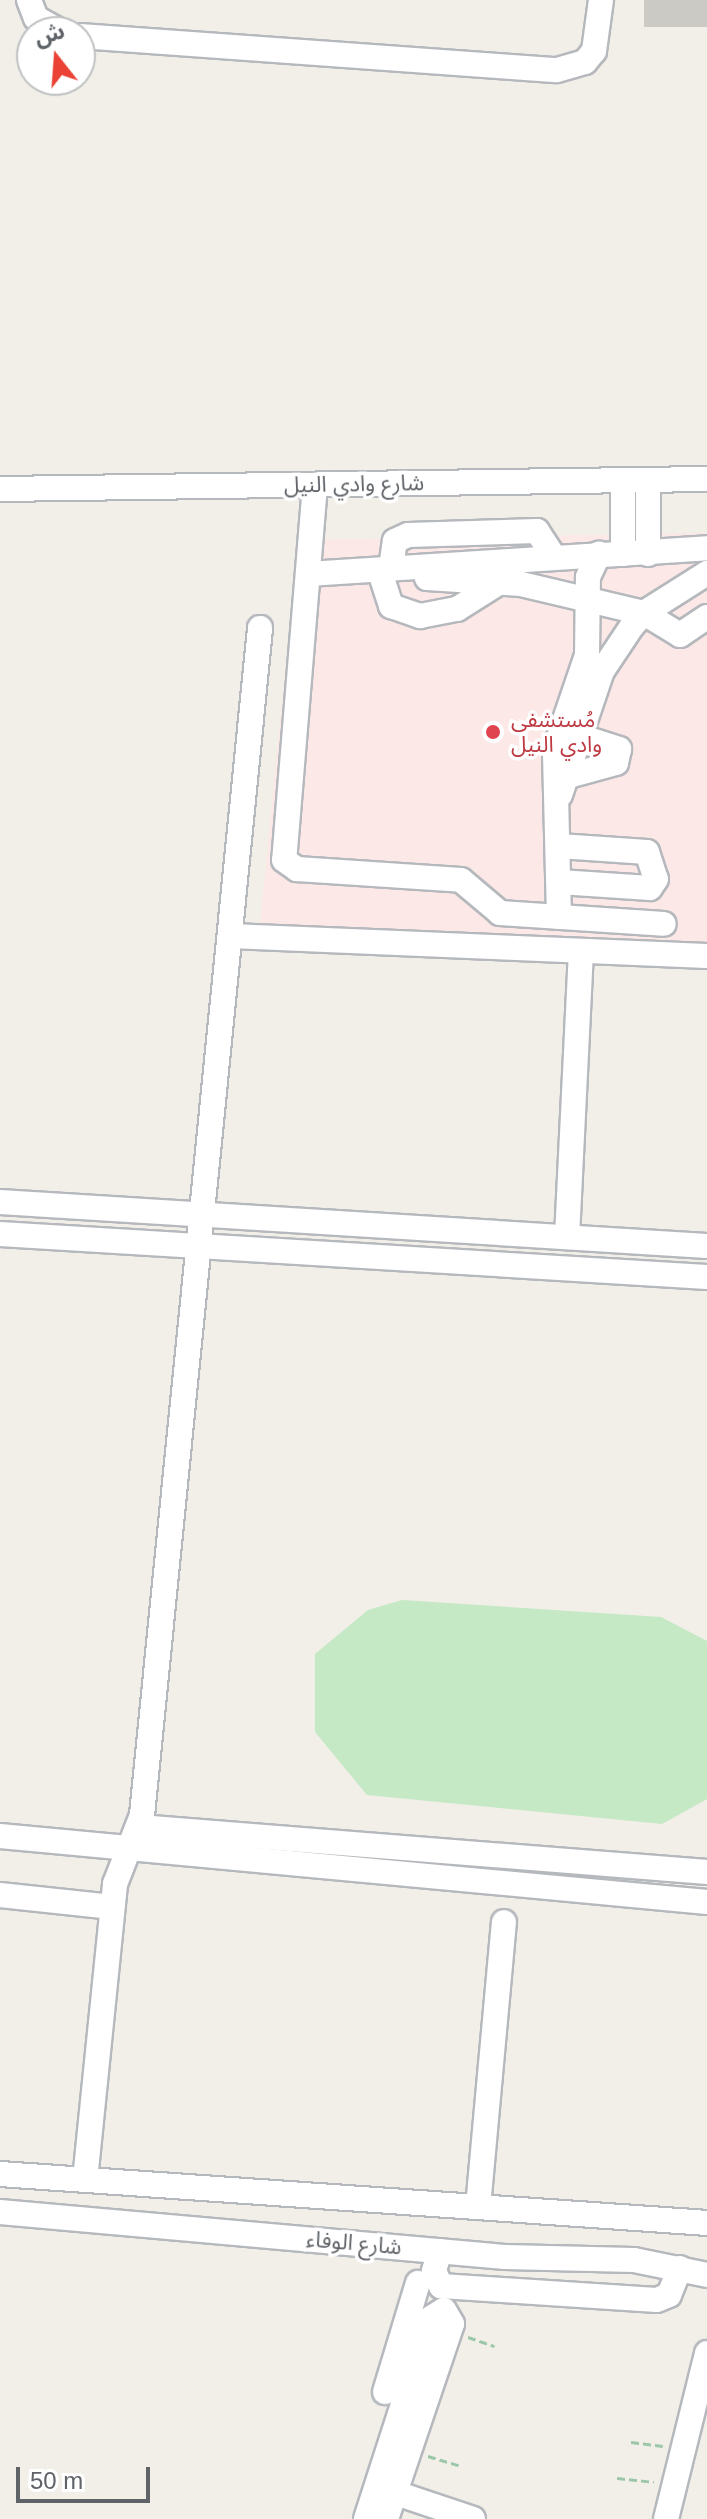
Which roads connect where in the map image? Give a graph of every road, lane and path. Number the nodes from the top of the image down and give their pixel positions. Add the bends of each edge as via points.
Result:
1 (601, 0) edge
2 (96, 37) edge
3 (707, 479) edge
4 (623, 480) junction
5 (648, 480) junction
6 (315, 485) junction
7 (0, 489) edge
8 (699, 550) edge
9 (611, 554) junction
10 (648, 554) junction
11 (545, 557) junction
12 (377, 571) junction
13 (308, 574) junction
14 (706, 576) edge
15 (500, 582) junction
16 (534, 586) junction
17 (588, 605) junction
18 (644, 613) junction
19 (707, 617) edge
20 (260, 628) dead end
21 (569, 733) junction
22 (568, 776) junction
23 (556, 805) junction
24 (559, 846) junction
25 (559, 882) junction
26 (559, 917) junction
27 (664, 924) dead end
28 (231, 936) junction
29 (581, 952) junction
30 (707, 956) edge
31 (0, 1202) edge
32 (204, 1217) junction
33 (0, 1234) edge
34 (567, 1237) junction
35 (707, 1246) edge
36 (201, 1249) junction
37 (707, 1277) edge
38 (139, 1827) junction
39 (0, 1836) edge
40 (125, 1853) junction
41 (500, 1855) junction
42 (609, 1864) junction
43 (707, 1872) edge
44 (498, 1883) junction
45 (604, 1893) junction
46 (0, 1895) edge
47 (707, 1902) edge
48 (112, 1907) junction
49 (504, 1922) dead end
50 (0, 2174) edge
51 (85, 2180) junction
52 (478, 2207) junction
53 (0, 2212) edge
54 (707, 2223) edge
55 (440, 2251) junction
56 (680, 2268) junction
57 (707, 2275) edge
58 (418, 2283) dead end
59 (427, 2329) junction
60 (494, 2346) dead end
61 (707, 2353) edge
62 (385, 2392) dead end
63 (631, 2442) dead end
64 (413, 2452) junction
65 (460, 2466) dead end
66 (689, 2466) edge
67 (617, 2478) dead end
68 (385, 2490) junction
69 (366, 2519) edge
70 (386, 2519) edge
71 (473, 2519) edge
72 (666, 2519) edge

1 - 2 street via 594,51 585,62 557,70
3 - 5 street, شارع وادي النيل
4 - 5 street, شارع وادي النيل
4 - 6 street, شارع وادي النيل
4 - 9 street
5 - 10 street
6 - 7 street, شارع وادي النيل
6 - 13 street
8 - 10 street
8 - 14 street
9 - 10 street
9 - 11 street
9 - 17 street via 588,577
11 - 12 street
11 - 16 street
12 - 13 street
12 - 15 street
12 - 15 street via 391,606 420,616 457,609
13 - 26 street via 284,860 297,869 461,880 493,912
14 - 18 street
15 - 16 street
16 - 17 street
17 - 18 street
17 - 21 street via 587,655
18 - 19 street via 680,635
18 - 21 street via 607,662
20 - 28 street
21 - 22 street
21 - 22 street via 612,742 619,758
21 - 23 street
22 - 23 street
23 - 24 street
24 - 25 street
24 - 25 street via 647,852 656,879 650,888
25 - 26 street
26 - 27 street
28 - 29 street
28 - 32 street
29 - 30 street
29 - 34 street
31 - 32 street
32 - 34 street
32 - 36 street
33 - 36 street
34 - 35 street
36 - 37 street
36 - 38 street
38 - 40 street
38 - 41 street
39 - 40 street
40 - 44 street
40 - 48 street
41 - 42 street
41 - 44 street
42 - 43 street
42 - 45 street
44 - 45 street
45 - 47 street
46 - 48 street
48 - 51 street
49 - 52 street
50 - 51 street
51 - 52 street
52 - 54 street
53 - 55 street, شارع الوفاء
55 - 56 street, شارع الوفاء
55 - 56 street via 434,2271 441,2286 657,2300 669,2295
56 - 57 street, شارع الوفاء
58 - 59 street
59 - 60 path
59 - 62 street
59 - 64 street
59 - 68 street
61 - 66 street
63 - 66 path
64 - 65 path
64 - 68 street
66 - 67 path
66 - 72 street
68 - 69 street
68 - 70 street
68 - 71 street

